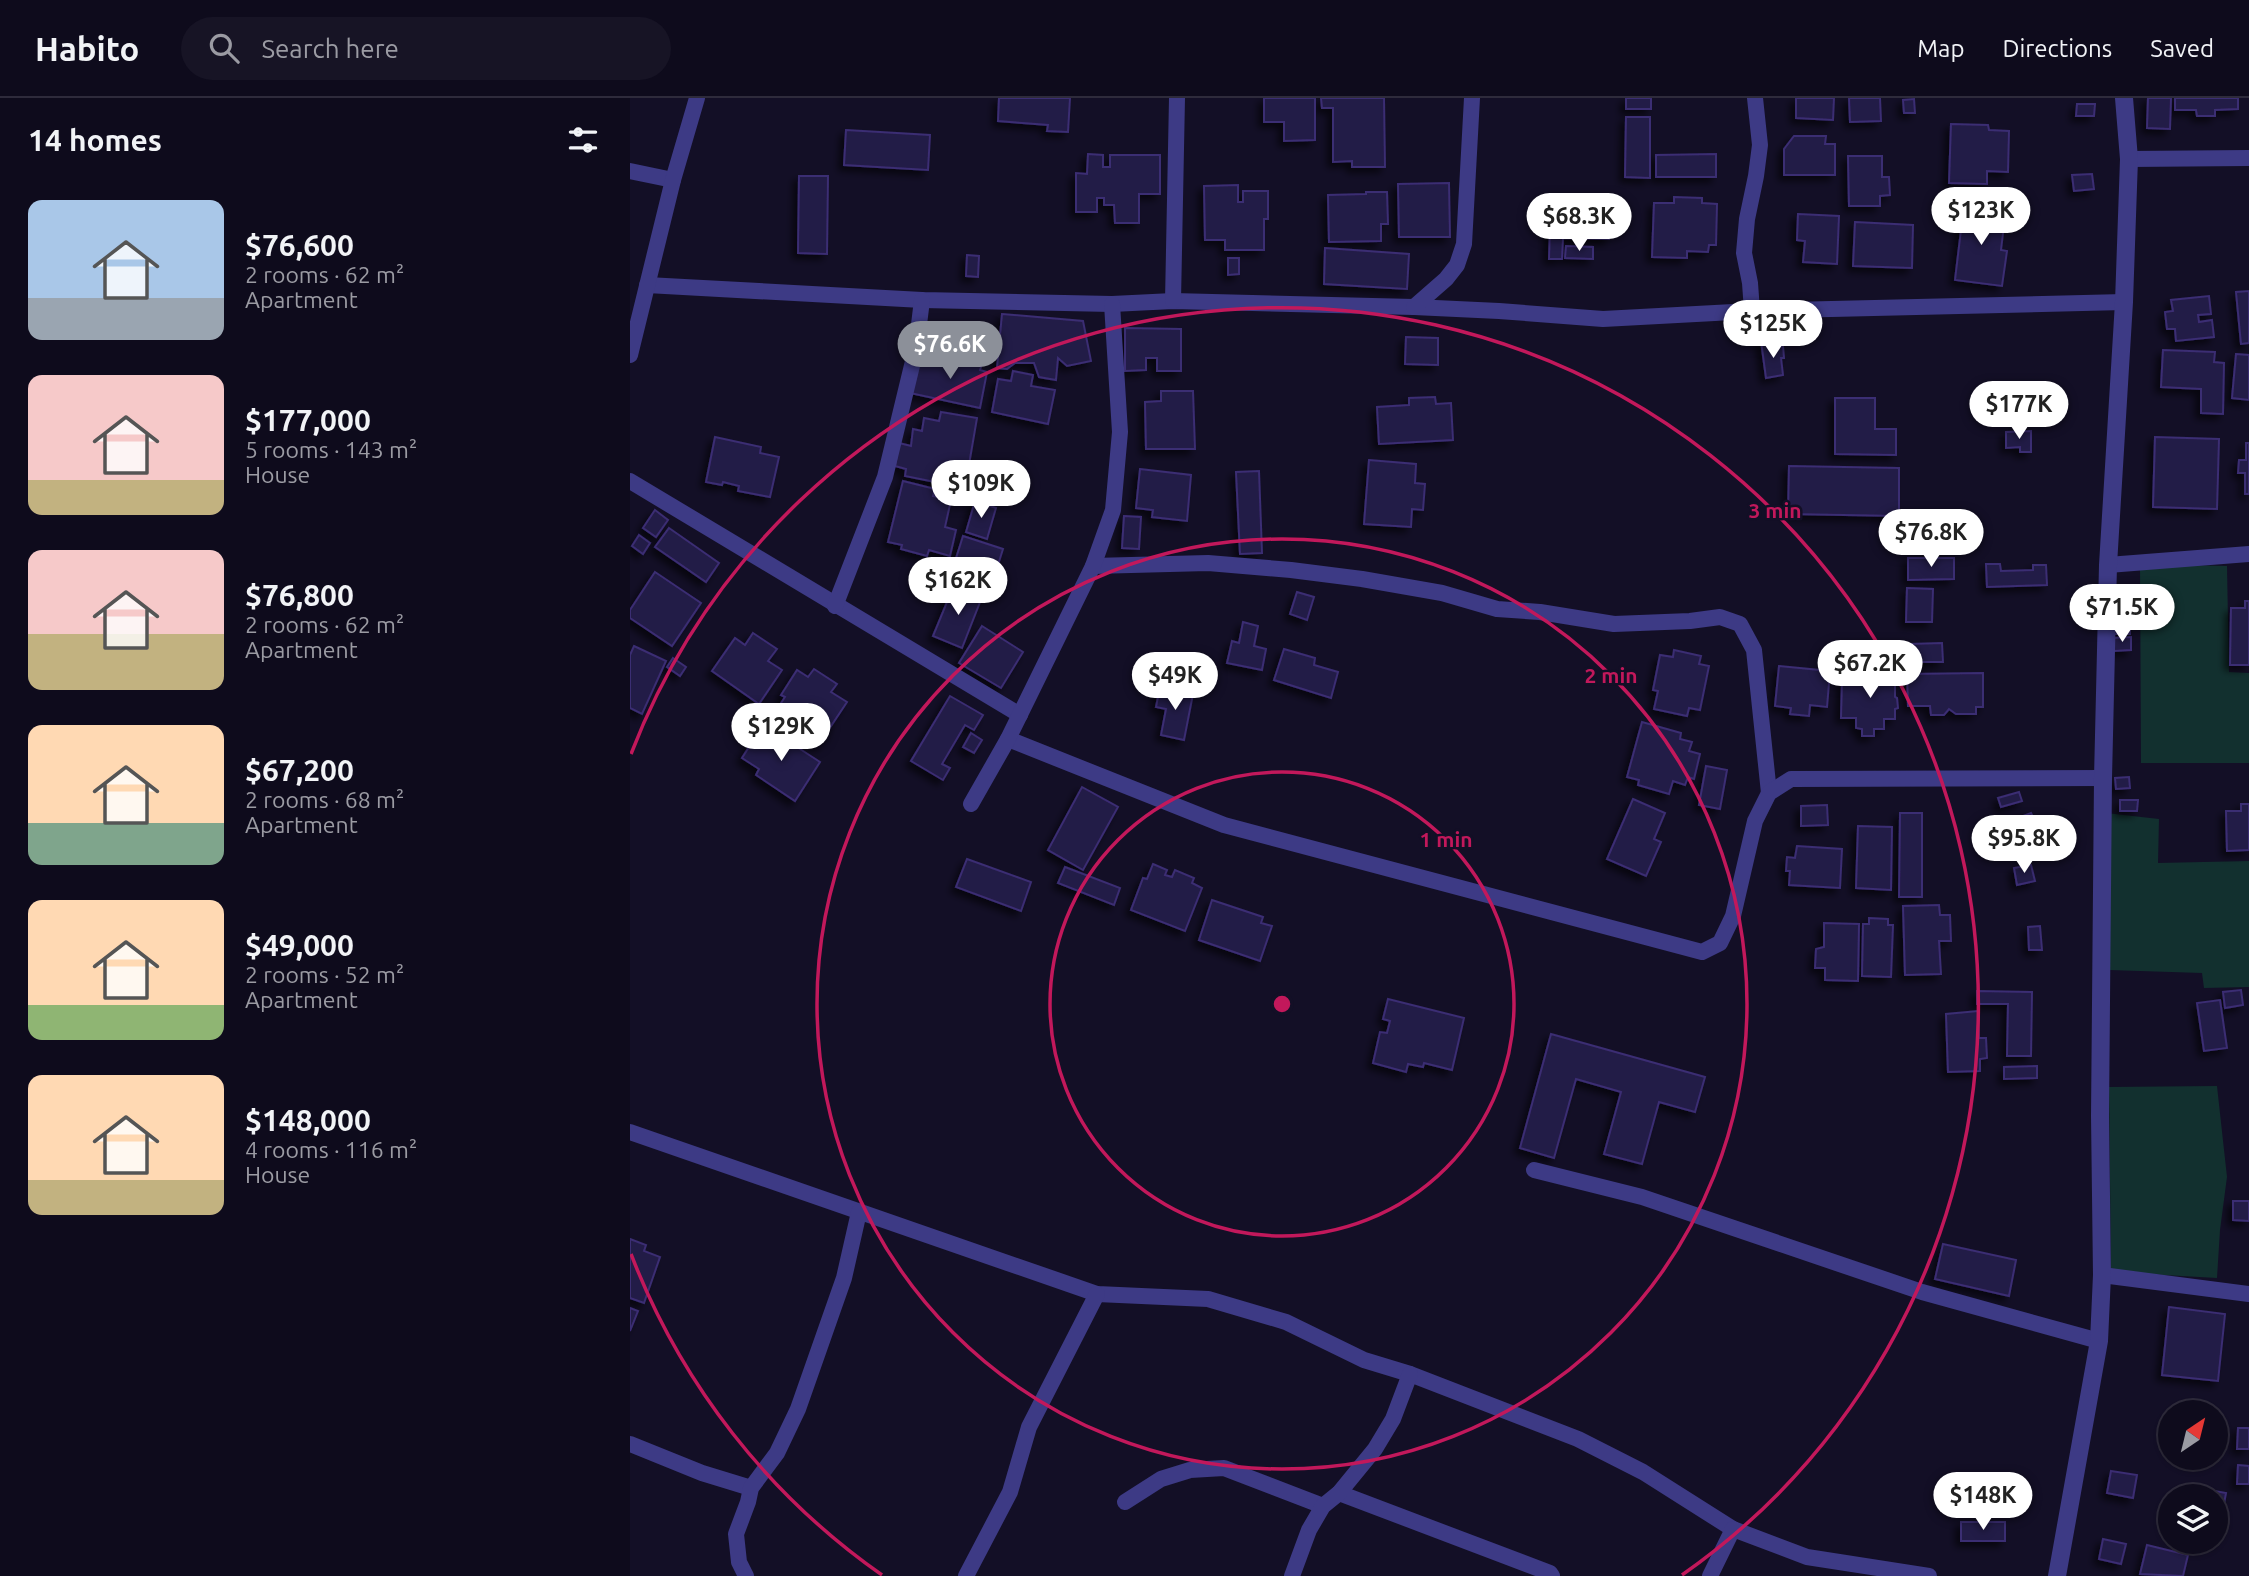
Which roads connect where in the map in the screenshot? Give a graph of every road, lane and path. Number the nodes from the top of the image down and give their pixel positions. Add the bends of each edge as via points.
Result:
1 (697, 98) edge
2 (1177, 98) edge
3 (1472, 98) edge
4 (1755, 98) edge
5 (2124, 98) edge
6 (2249, 158) edge
7 (2129, 159) junction
8 (630, 171) edge
9 (673, 180) junction
10 (647, 285) junction
11 (922, 300) junction
12 (1173, 301) junction
13 (2124, 302) junction
14 (1112, 304) junction
15 (1414, 307) junction
16 (1752, 311) junction
17 (630, 355) edge
18 (630, 481) edge
19 (2249, 554) edge
20 (2108, 565) junction
21 (1093, 566) junction
22 (835, 606) junction
23 (1020, 715) junction
24 (1008, 739) junction
25 (2103, 778) junction
26 (1769, 793) junction
27 (971, 804) dead end
28 (630, 1132) edge
29 (1534, 1170) dead end
30 (859, 1212) junction
31 (2102, 1275) junction
32 (1097, 1294) junction
33 (2249, 1294) edge
34 (2099, 1340) junction
35 (1410, 1374) junction
36 (630, 1444) edge
37 (751, 1488) junction
38 (1339, 1493) junction
39 (1125, 1502) dead end
40 (1323, 1506) junction
41 (1733, 1529) junction
42 (746, 1576) edge
43 (966, 1576) edge
44 (1292, 1576) edge
45 (1552, 1576) edge
46 (1710, 1576) edge
47 (1929, 1576) edge
48 (2057, 1576) edge

1 - 9 street
2 - 12 street
3 - 15 street via 1464,244 1446,279
4 - 16 street via 1760,145 1744,253
5 - 7 street
6 - 7 street
7 - 13 street
8 - 9 street
9 - 10 street
10 - 11 street
10 - 17 street
11 - 14 street
11 - 22 street via 916,349 885,477
12 - 14 street
12 - 15 street
13 - 16 street
13 - 20 street
14 - 21 street via 1121,432 1114,510
15 - 16 street via 1603,319
18 - 22 street
19 - 20 street
20 - 25 street
21 - 23 street
21 - 26 street via 1208,563 1291,570 1442,593 1497,609 1614,624 1720,617 1740,624 1754,650
22 - 23 street
23 - 24 street
24 - 26 street via 1224,825 1702,952 1720,943 1733,916 1755,821
24 - 27 street
25 - 26 street via 1791,779
25 - 31 street
28 - 30 street
29 - 34 street via 1642,1197 1922,1292
30 - 32 street
30 - 37 street via 844,1278 798,1409 776,1453
31 - 33 street
31 - 34 street
32 - 35 street via 1208,1299 1286,1322 1364,1360
32 - 43 street via 1029,1427 1010,1492
34 - 48 street
35 - 38 street via 1393,1419
35 - 41 street via 1578,1439 1643,1472
36 - 37 street via 702,1474
37 - 42 street via 736,1534 739,1562
38 - 40 street
38 - 45 street
39 - 40 street via 1161,1479 1224,1468
40 - 44 street
41 - 46 street
41 - 47 street via 1807,1557

